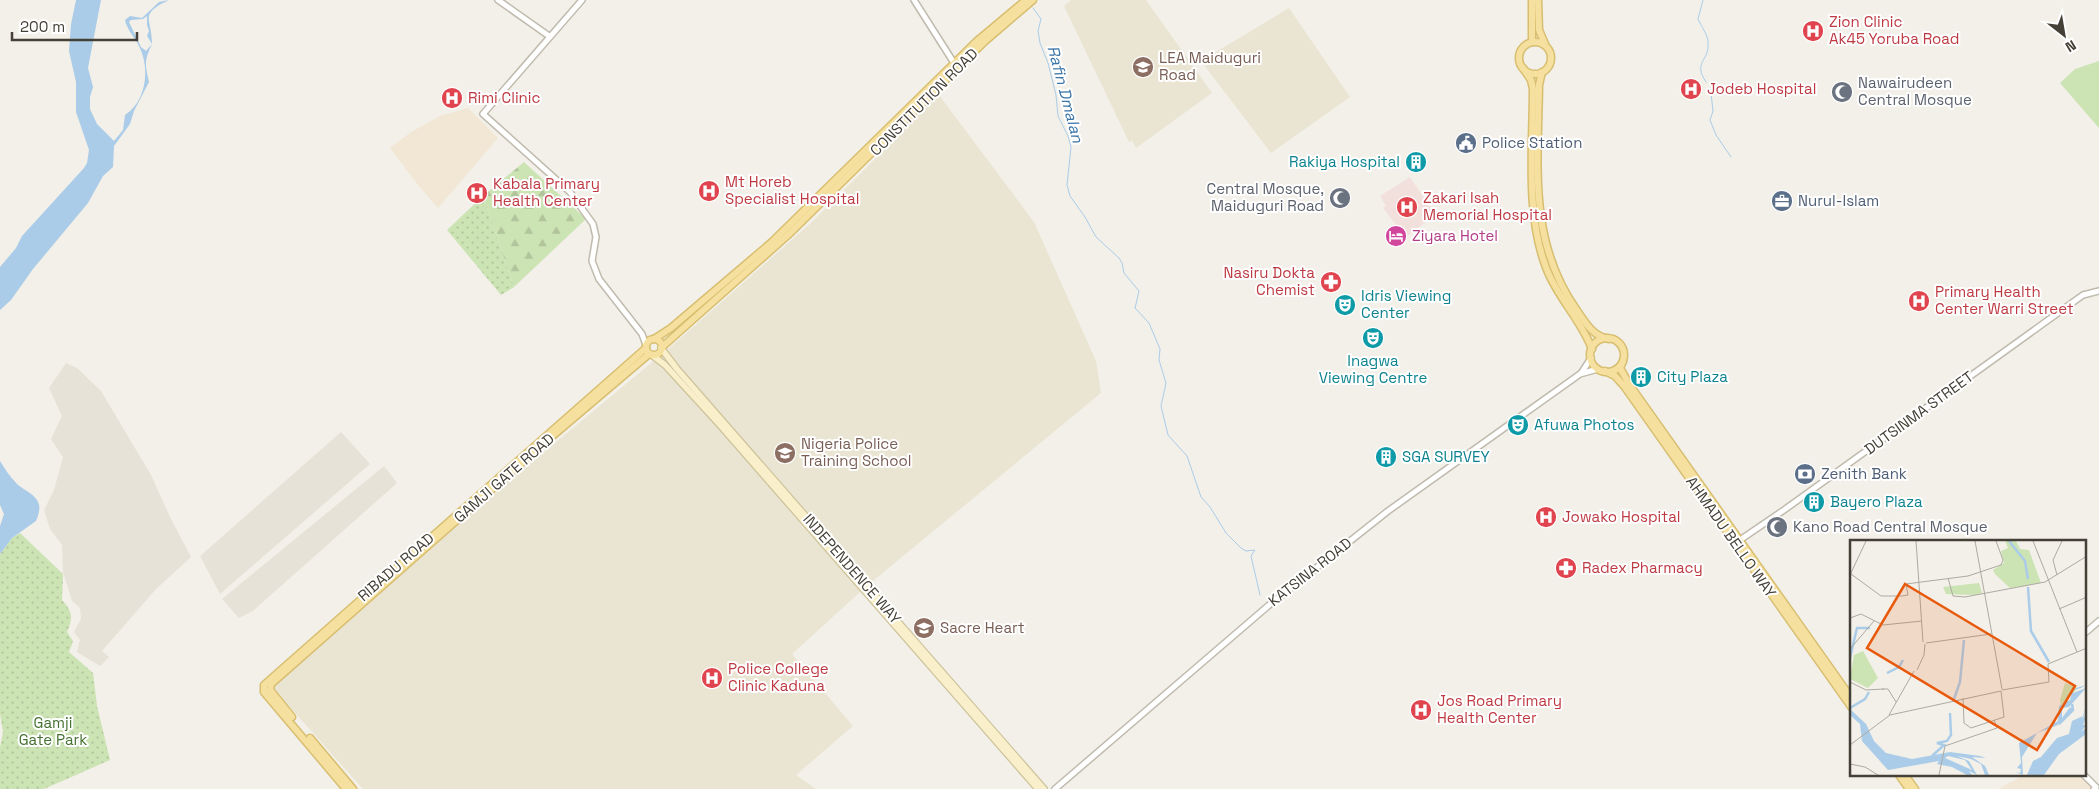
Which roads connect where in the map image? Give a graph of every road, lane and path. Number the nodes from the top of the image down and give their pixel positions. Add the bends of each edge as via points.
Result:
1 (498, 0) edge
2 (582, 0) edge
3 (914, 0) edge
4 (1532, 0) edge
5 (1538, 0) edge
6 (1029, 2) edge
7 (550, 36) junction
8 (1532, 42) junction
9 (1546, 45) junction
10 (954, 63) junction
11 (1523, 68) junction
12 (1542, 72) junction
13 (908, 112) junction
14 (2099, 291) edge
15 (642, 334) junction
16 (652, 339) junction
17 (1609, 339) junction
18 (661, 348) junction
19 (1592, 349) junction
20 (648, 351) junction
21 (1591, 358) junction
22 (1623, 361) junction
23 (1602, 370) junction
24 (1580, 374) junction
25 (472, 503) junction
26 (1740, 540) junction
27 (2099, 621) edge
28 (2086, 632) edge
29 (1850, 696) edge
30 (1850, 705) edge
31 (1900, 776) edge
32 (1906, 776) edge
33 (2085, 776) edge
34 (2095, 788) edge
35 (346, 789) edge
36 (353, 789) edge
37 (1038, 789) edge
38 (1044, 789) edge
39 (1055, 789) edge
40 (1909, 789) edge
41 (1915, 789) edge

1 - 7 street
2 - 7 street
3 - 10 street
4 - 8 main road
5 - 9 main road via 1539,30
6 - 10 main road, CONSTITUTION ROAD via 989,30
6 - 13 main road, CONSTITUTION ROAD
7 - 15 street via 482,114 570,192 596,230 592,261 599,279
8 - 9 main road
8 - 11 main road via 1519,54
9 - 12 main road via 1552,57 1548,68
10 - 13 main road, CONSTITUTION ROAD
11 - 12 main road via 1531,73
11 - 19 main road via 1531,80 1532,89 1533,207 1538,244 1552,282 1584,330
12 - 17 main road via 1539,85 1539,211 1546,250 1561,287 1588,327
13 - 16 main road, CONSTITUTION ROAD via 772,242 672,328
13 - 18 main road, CONSTITUTION ROAD via 799,226
14 - 26 street, DUTSINMA STREET via 2083,295
15 - 16 street
15 - 20 street
16 - 18 main road via 660,342
16 - 20 main road, CONSTITUTION ROAD
17 - 19 main road via 1599,341
17 - 22 main road via 1621,346
18 - 20 main road, CONSTITUTION ROAD via 658,354
18 - 38 main road, INDEPENDENCE WAY
19 - 21 main road
20 - 25 main road, GAMJI GATE ROAD
20 - 25 main road, RIBADU ROAD via 630,361
20 - 37 main road, INDEPENDENCE WAY via 720,425
21 - 23 main road
21 - 24 street, KATSINA ROAD
22 - 23 main road via 1614,371
22 - 26 main road, AHMADU BELLO WAY via 1620,368 1629,384
23 - 24 street, KATSINA ROAD
23 - 30 main road, AHMADU BELLO WAY via 1615,376 1624,386
24 - 39 street, KATSINA ROAD via 1388,511 1274,601
25 - 35 main road, RIBADU ROAD via 264,684 264,692
25 - 36 main road, GAMJI GATE ROAD via 269,688
26 - 29 main road, AHMADU BELLO WAY
27 - 28 street
31 - 40 main road
32 - 41 main road
33 - 34 street

